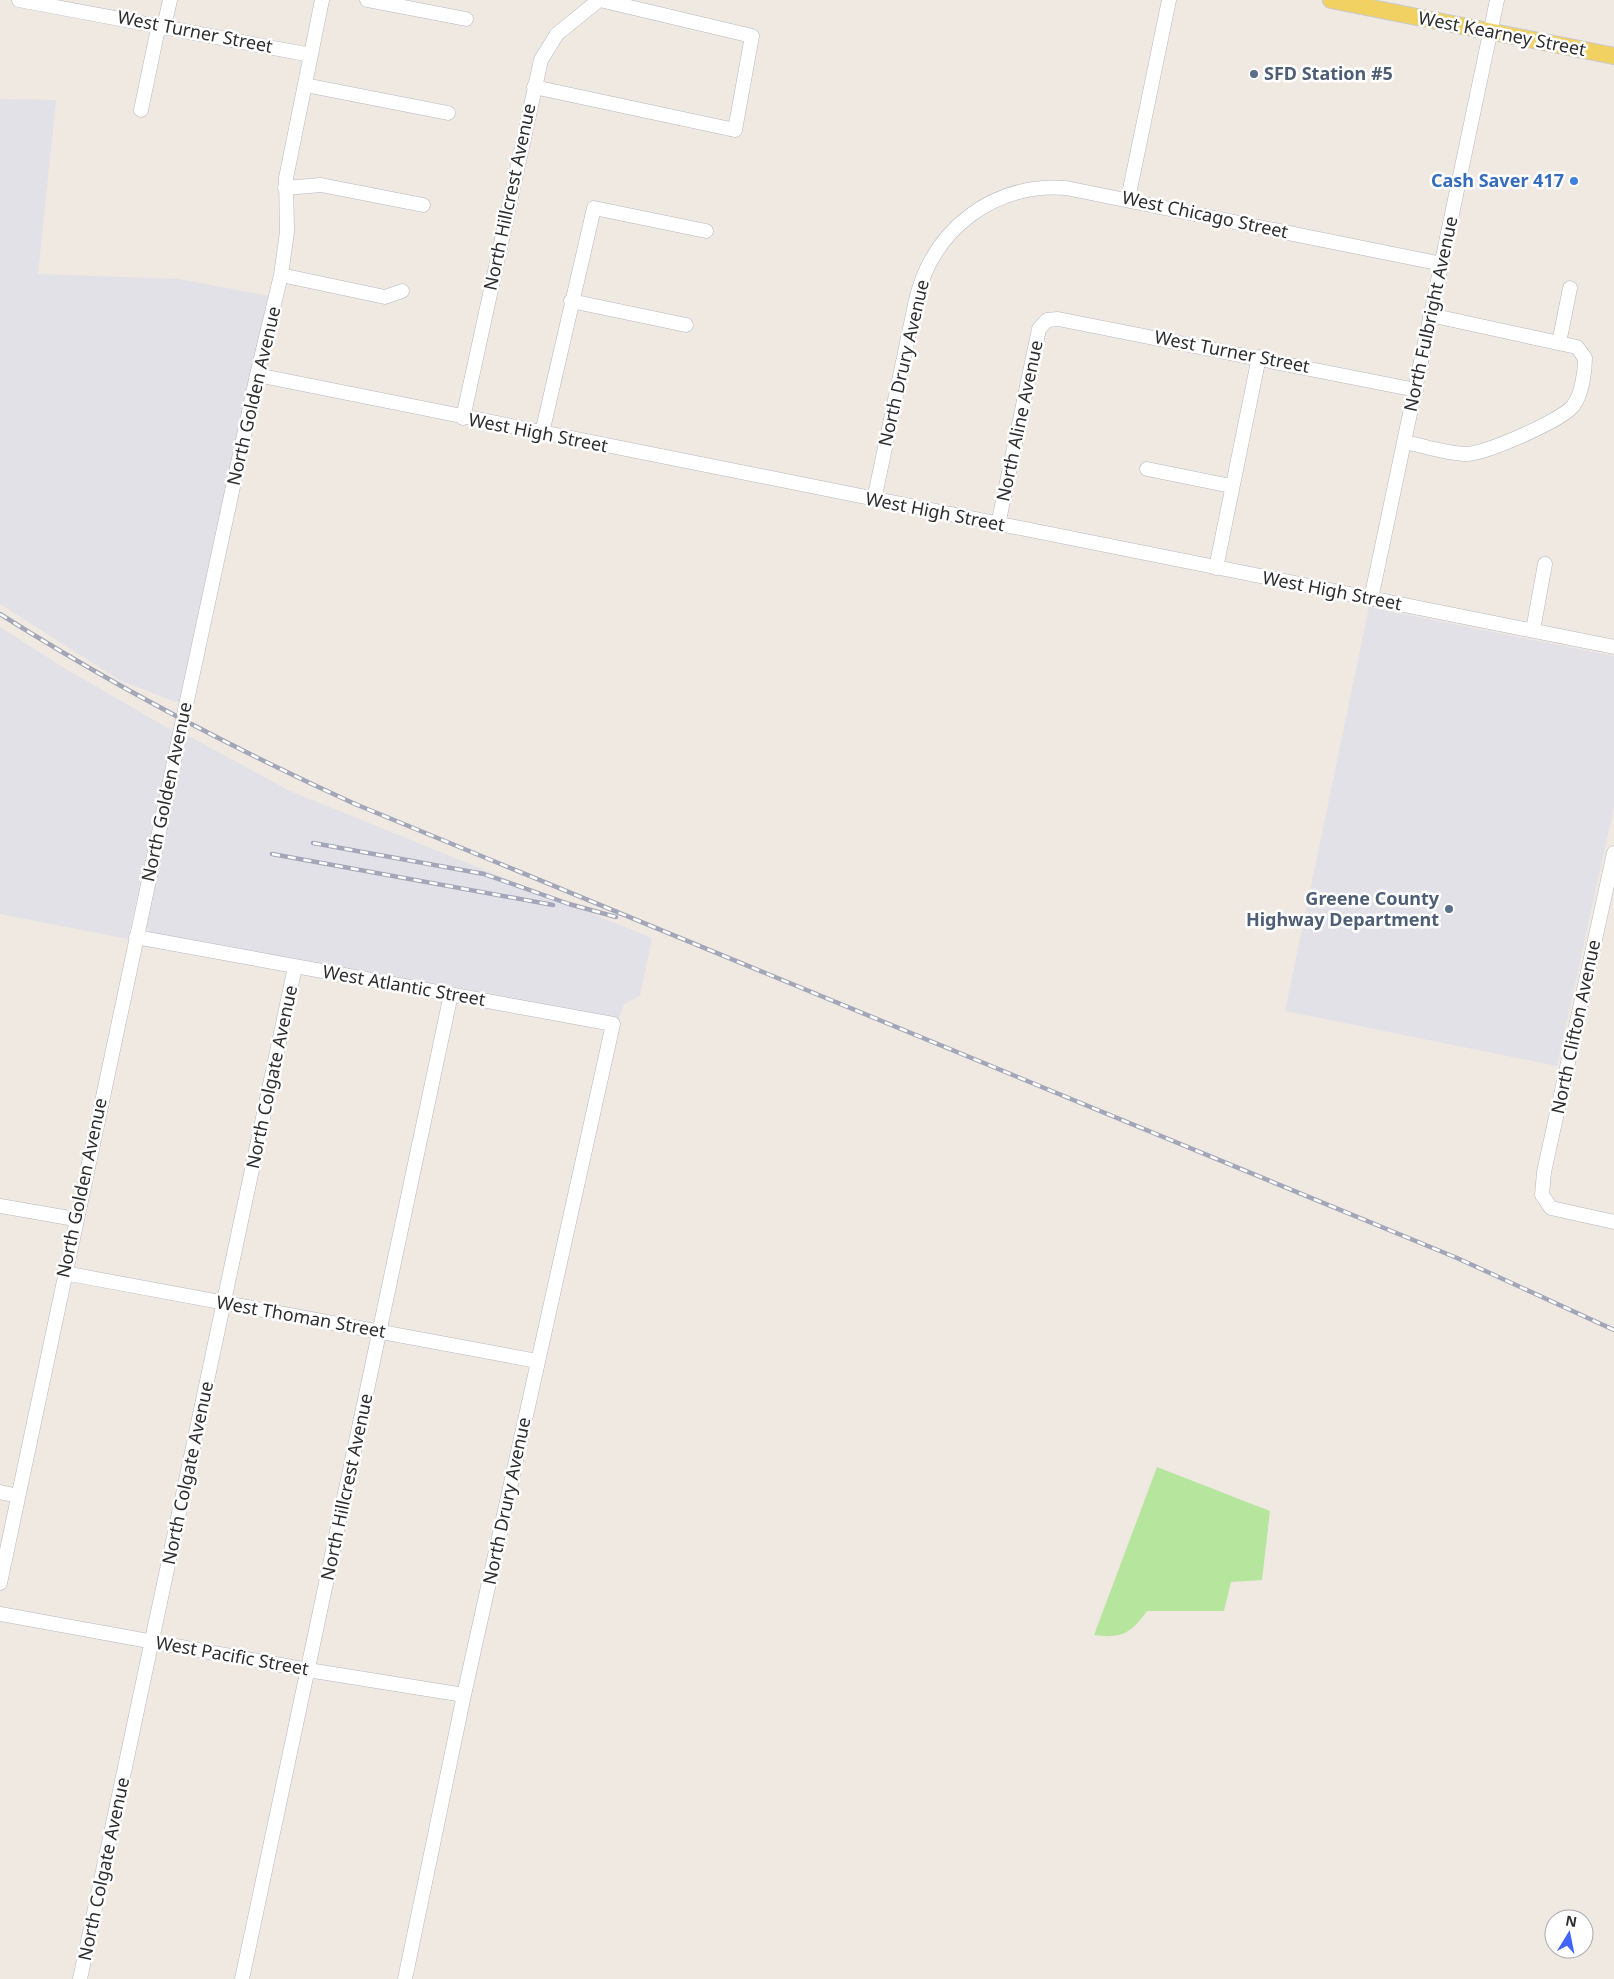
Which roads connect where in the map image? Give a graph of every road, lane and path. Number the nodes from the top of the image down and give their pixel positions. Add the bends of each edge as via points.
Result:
1 (19, 0) edge
2 (170, 0) edge
3 (322, 0) edge
4 (367, 0) edge
5 (599, 0) edge
6 (1168, 0) edge
7 (1331, 0) edge
8 (1497, 0) edge
9 (466, 19) dead end
10 (162, 25) junction
11 (1491, 31) junction
12 (311, 54) junction
13 (1614, 56) edge
14 (305, 86) junction
15 (534, 87) junction
16 (141, 110) dead end
17 (448, 113) dead end
18 (285, 188) junction
19 (1128, 199) junction
20 (424, 205) dead end
21 (972, 212) joint
22 (706, 231) dead end
23 (1442, 264) junction
24 (281, 275) junction
25 (1570, 288) dead end
26 (402, 291) dead end
27 (571, 301) junction
28 (1430, 315) junction
29 (1047, 320) joint
30 (686, 325) dead end
31 (1559, 344) junction
32 (1259, 357) junction
33 (257, 375) junction
34 (1416, 390) junction
35 (463, 418) junction
36 (542, 433) junction
37 (1405, 442) junction
38 (1147, 469) dead end
39 (1231, 486) junction
40 (874, 500) junction
41 (998, 525) junction
42 (1545, 564) dead end
43 (1216, 568) junction
44 (1371, 599) junction
45 (1533, 630) junction
46 (1614, 647) edge
47 (1614, 853) edge
48 (136, 937) junction
49 (295, 967) junction
50 (451, 994) junction
51 (613, 1024) joint
52 (0, 1206) edge
53 (75, 1220) junction
54 (1614, 1222) edge
55 (64, 1273) junction
56 (223, 1303) junction
57 (380, 1332) junction
58 (538, 1360) junction
59 (0, 1492) edge
60 (18, 1496) junction
61 (0, 1583) edge
62 (0, 1614) edge
63 (152, 1642) junction
64 (308, 1670) junction
65 (464, 1695) junction
66 (80, 1979) edge
67 (242, 1979) edge
68 (405, 1979) edge

1 - 10 street, West Turner Street
2 - 10 street
3 - 12 street, North Golden Avenue
4 - 9 street
5 - 15 street, North Hillcrest Avenue via 552,40 541,60
5 - 15 street via 752,36 734,130
6 - 19 street
7 - 11 main road, West Kearney Street
8 - 11 street, North Fulbright Avenue
10 - 12 street, West Turner Street
10 - 16 street via 157,32
11 - 13 main road, West Kearney Street
11 - 23 street, North Fulbright Avenue
12 - 14 street, North Golden Avenue
14 - 17 street
14 - 18 street, North Golden Avenue
15 - 35 street, North Hillcrest Avenue
18 - 20 street via 321,185
18 - 24 street, North Golden Avenue via 286,232
19 - 21 street, West Chicago Street via 1045,187 1002,196
19 - 23 street, West Chicago Street
21 - 40 street, North Drury Avenue via 943,240 922,278
22 - 27 street via 594,208
23 - 28 street, North Fulbright Avenue
24 - 26 street via 386,297
24 - 33 street, North Golden Avenue
25 - 31 street
27 - 30 street
27 - 36 street
28 - 31 street
28 - 34 street, North Fulbright Avenue
29 - 32 street, West Turner Street via 1058,319
29 - 41 street, North Aline Avenue via 1039,329
31 - 37 street via 1579,348 1585,360 1578,396 1565,414 1479,453 1465,454
32 - 34 street, West Turner Street
32 - 39 street
33 - 35 street, West High Street
33 - 48 street, North Golden Avenue
34 - 37 street, North Fulbright Avenue
35 - 36 street, West High Street
36 - 40 street, West High Street
37 - 44 street, North Fulbright Avenue
38 - 39 street
39 - 43 street
40 - 41 street, West High Street
41 - 43 street, West High Street
42 - 45 street
43 - 44 street, West High Street
44 - 45 street, West High Street
45 - 46 street, West High Street
47 - 54 street, North Clifton Avenue via 1544,1172 1542,1195 1550,1208
48 - 49 street, West Atlantic Street
48 - 53 street, North Golden Avenue
49 - 50 street, West Atlantic Street
49 - 56 street, North Colgate Avenue
50 - 51 street, West Atlantic Street
50 - 57 street, North Hillcrest Avenue
51 - 58 street, North Drury Avenue
52 - 53 street
53 - 55 street, North Golden Avenue
55 - 56 street, West Thoman Street
55 - 60 street, North Golden Avenue
56 - 57 street, West Thoman Street
56 - 63 street, North Colgate Avenue
57 - 58 street, West Thoman Street
57 - 64 street, North Hillcrest Avenue
58 - 65 street, North Drury Avenue
59 - 60 street
60 - 61 street, North Golden Avenue
62 - 63 street, West Pacific Street
63 - 64 street, West Pacific Street
63 - 66 street, North Colgate Avenue
64 - 65 street, West Pacific Street
64 - 67 street, North Hillcrest Avenue
65 - 68 street, North Drury Avenue

